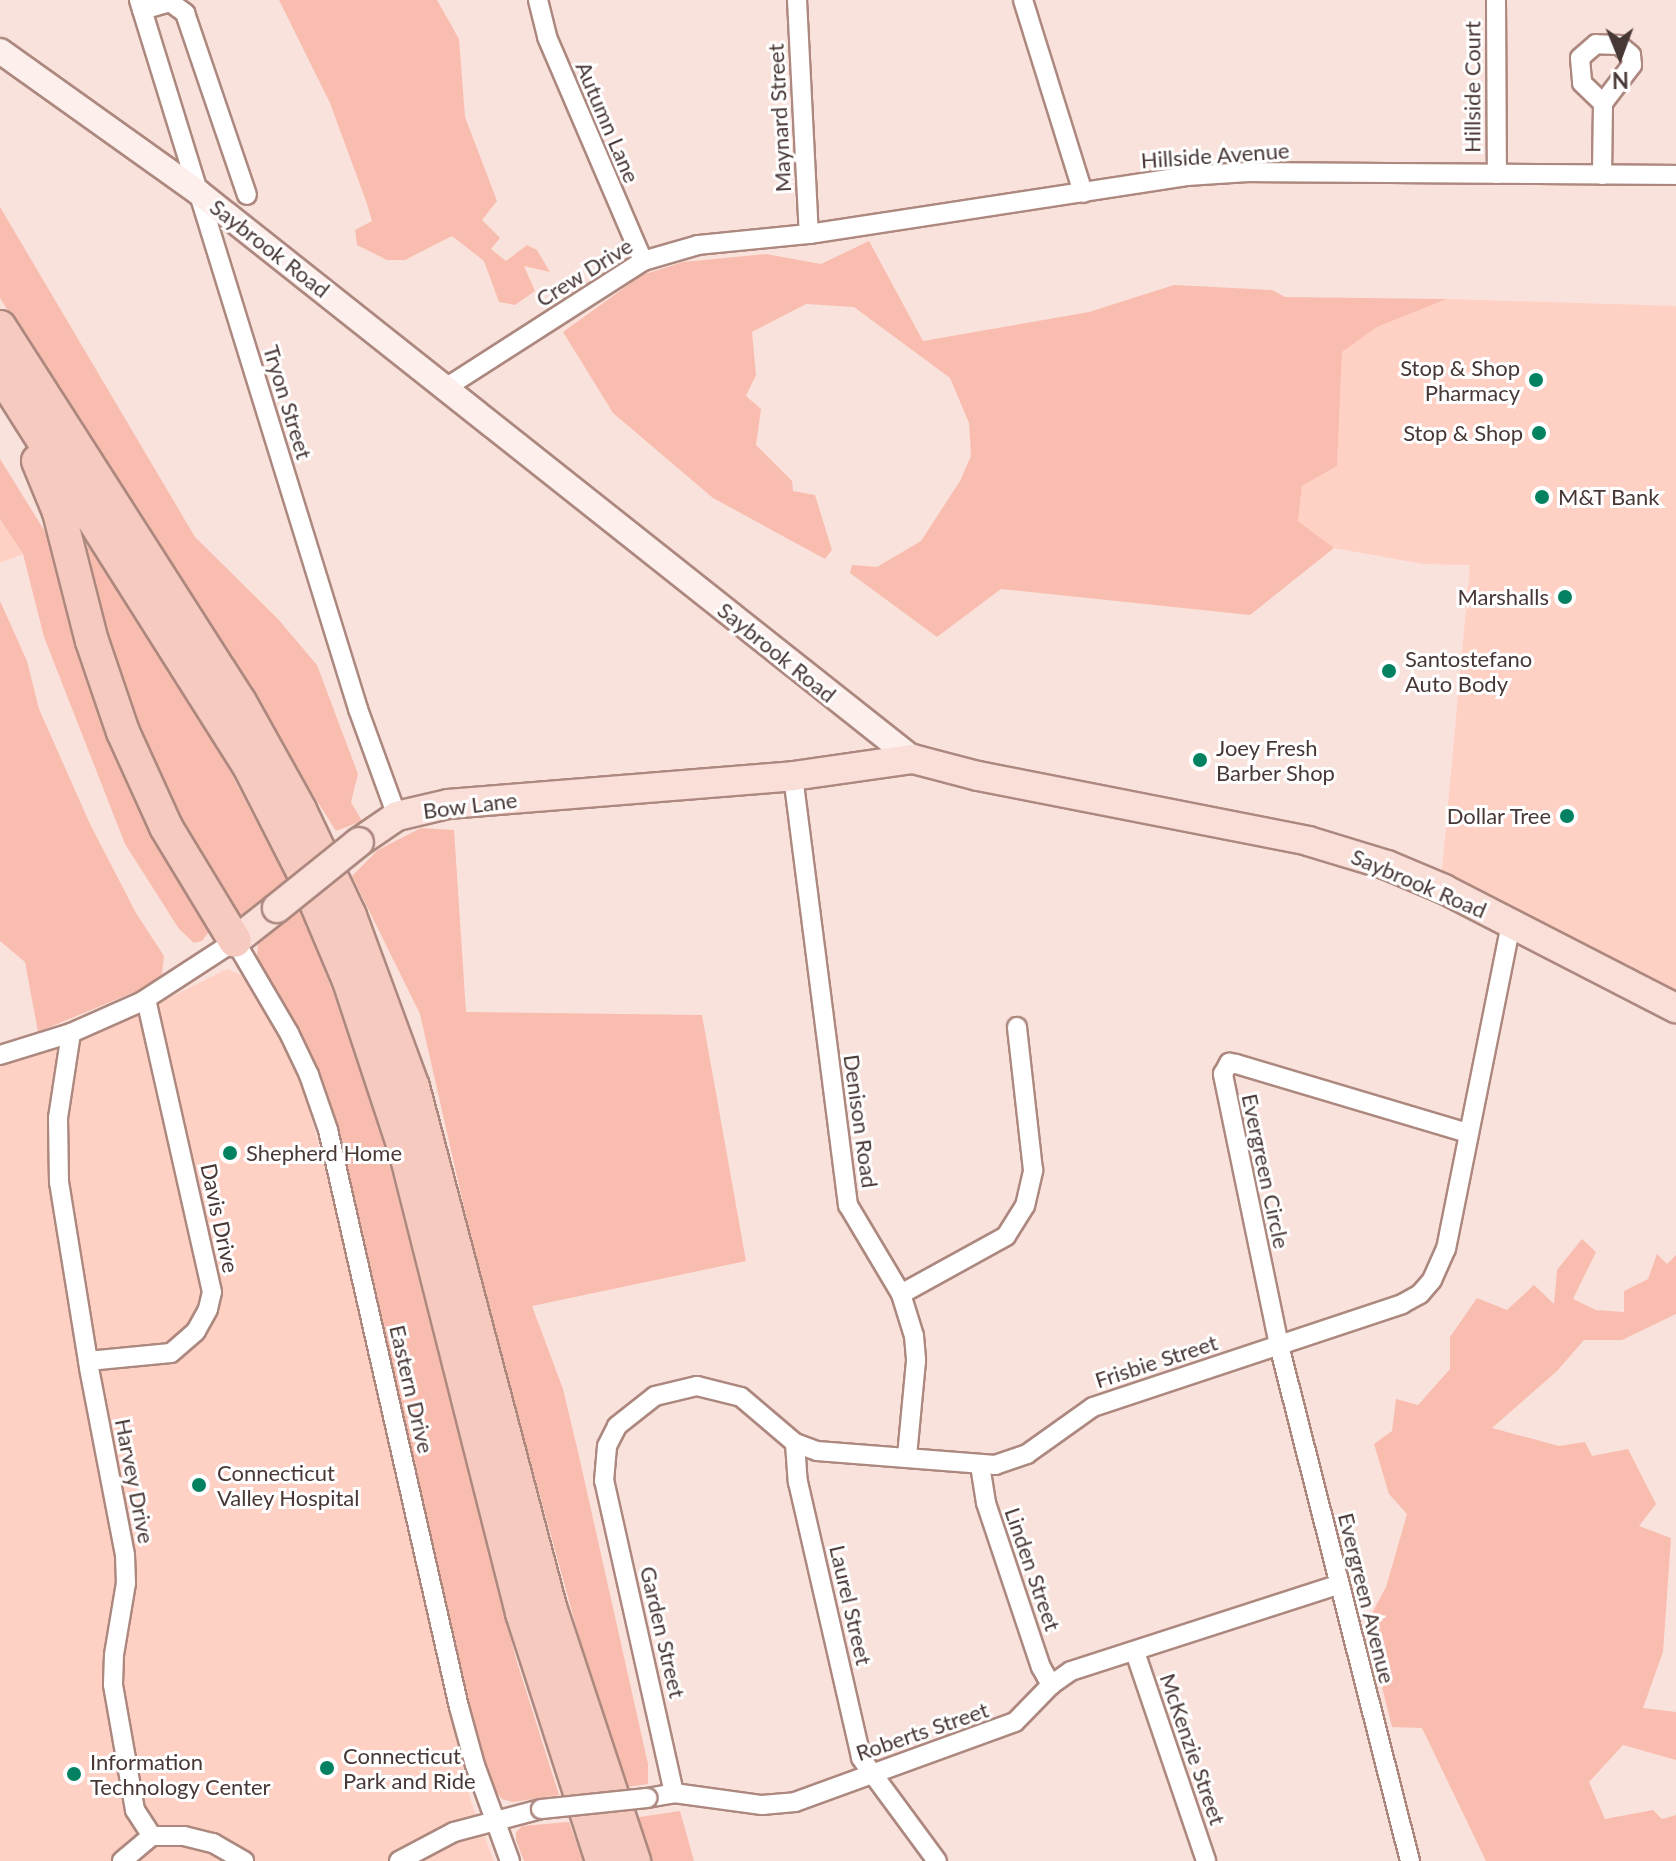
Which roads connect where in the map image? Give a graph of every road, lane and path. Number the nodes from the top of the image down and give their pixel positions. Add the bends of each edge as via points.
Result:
1 (538, 0) edge
2 (797, 0) edge
3 (1023, 0) edge
4 (1496, 0) edge
5 (140, 5) edge
6 (0, 51) edge
7 (1603, 103) dead end
8 (1497, 174) junction
9 (1602, 175) junction
10 (1676, 175) edge
11 (198, 192) junction
12 (1083, 193) junction
13 (247, 195) dead end
14 (809, 234) junction
15 (643, 261) junction
16 (0, 327) edge
17 (0, 372) edge
18 (447, 387) junction
19 (0, 392) edge
20 (913, 759) junction
21 (793, 776) junction
22 (397, 816) junction
23 (1511, 923) junction
24 (235, 941) junction
25 (146, 1000) junction
26 (1676, 1008) edge
27 (1017, 1027) dead end
28 (71, 1033) junction
29 (0, 1055) edge
30 (1468, 1133) junction
31 (901, 1294) junction
32 (1279, 1345) junction
33 (88, 1361) junction
34 (795, 1443) junction
35 (907, 1457) junction
36 (980, 1465) junction
37 (604, 1481) joint
38 (1338, 1585) junction
39 (1135, 1652) junction
40 (1051, 1685) junction
41 (871, 1774) junction
42 (674, 1793) junction
43 (494, 1821) junction
44 (152, 1836) junction
45 (122, 1861) edge
46 (244, 1861) edge
47 (399, 1861) edge
48 (510, 1861) edge
49 (602, 1861) edge
50 (634, 1861) edge
51 (937, 1861) edge
52 (1206, 1861) edge
53 (1410, 1861) edge

1 - 15 street, Autumn Lane via 547,37
2 - 14 street, Maynard Street
3 - 12 street
4 - 8 street, Hillside Court
5 - 11 street, Tryon Street
5 - 13 street via 170,2 185,13
6 - 11 main road, Saybrook Road
7 - 9 street
8 - 9 street, Hillside Avenue
8 - 12 street, Hillside Avenue via 1248,172
9 - 10 street, Hillside Avenue
11 - 18 main road, Saybrook Road
11 - 22 street, Tryon Street via 358,709
12 - 14 street, Hillside Avenue
14 - 15 street, Crew Drive via 698,245
15 - 18 street, Crew Drive
16 - 50 highway via 240,702 350,916 413,1087 550,1607
17 - 49 highway via 241,754 303,872 349,981 405,1150 526,1627
18 - 20 main road, Saybrook Road
19 - 24 highway via 52,490 92,641 135,763 183,859
20 - 21 main road, Bow Lane
20 - 23 main road, Saybrook Road via 1318,844 1387,865
21 - 22 main road, Bow Lane via 448,804
21 - 31 street, Denison Road via 848,1205
22 - 24 main road, Bow Lane, bridge
23 - 26 main road, Saybrook Road
23 - 30 street, Frisbie Street
24 - 25 street, Bow Lane
24 - 43 street, Eastern Drive via 289,1033 328,1130 459,1707
25 - 28 street, Bow Lane
25 - 33 street, Davis Drive via 212,1292 196,1331 171,1353
27 - 31 street via 1033,1170 1025,1206 1006,1236
28 - 29 street, Bow Lane
28 - 33 street, Harvey Drive via 58,1118 59,1182
30 - 32 street, Frisbie Street via 1446,1249 1420,1294
30 - 32 street, Evergreen Circle via 1243,1065 1226,1065 1224,1090
31 - 35 street, Denison Road via 916,1361
32 - 36 street, Frisbie Street via 1093,1407 1027,1454
32 - 38 street, Evergreen Avenue
33 - 44 street, Harvey Drive via 125,1555 113,1685 135,1810
34 - 35 street, Frisbie Street via 817,1451
34 - 37 street, Frisbie Street via 741,1397 697,1386 677,1388 655,1396 617,1426 603,1464
34 - 41 street, Laurel Street via 798,1482 858,1742
35 - 36 street, Frisbie Street
36 - 40 street, Linden Street via 986,1503
37 - 42 street, Garden Street
38 - 39 street, Roberts Street
38 - 53 street, Evergreen Avenue
39 - 40 street, Roberts Street via 1071,1671
39 - 52 street, McKenzie Street
40 - 41 street, Roberts Street via 1015,1722
41 - 42 street, Roberts Street via 778,1806
41 - 51 street, Laurel Street
42 - 43 street, Roberts Street, bridge via 541,1809
43 - 47 street, Roberts Street via 454,1832
43 - 48 street, Eastern Drive
44 - 45 street
44 - 46 street via 213,1843

